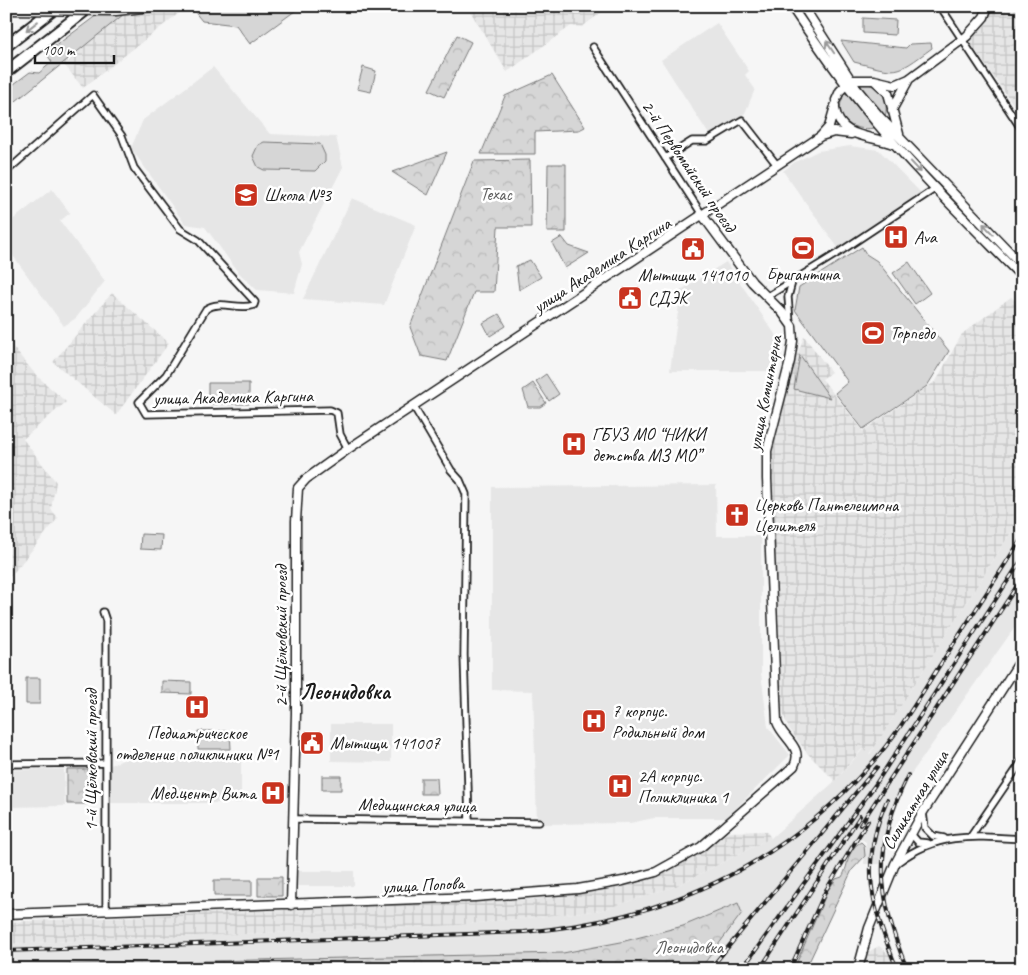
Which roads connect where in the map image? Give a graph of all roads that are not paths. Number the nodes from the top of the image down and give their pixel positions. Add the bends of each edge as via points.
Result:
1 (58, 6) edge
2 (91, 6) edge
3 (160, 6) edge
4 (792, 6) edge
5 (803, 6) edge
6 (940, 6) edge
7 (988, 6) edge
8 (6, 8) edge
9 (962, 41) junction
10 (6, 46) edge
11 (593, 47) dead end
12 (846, 71) junction
13 (6, 72) edge
14 (838, 75) junction
15 (909, 79) junction
16 (870, 80) junction
17 (848, 82) junction
18 (835, 103) junction
19 (892, 108) junction
20 (884, 126) junction
21 (1022, 130) edge
22 (861, 135) junction
23 (821, 136) junction
24 (898, 142) junction
25 (665, 158) junction
26 (777, 165) junction
27 (6, 172) edge
28 (936, 188) junction
29 (703, 216) junction
30 (1022, 265) edge
31 (1022, 277) edge
32 (792, 282) junction
33 (768, 296) junction
34 (790, 322) junction
35 (414, 407) junction
36 (348, 450) junction
37 (298, 488) joint
38 (102, 612) dead end
39 (1022, 658) edge
40 (798, 759) joint
41 (1022, 761) edge
42 (106, 763) junction
43 (6, 764) edge
44 (924, 812) junction
45 (294, 819) junction
46 (469, 821) junction
47 (539, 822) dead end
48 (911, 834) junction
49 (971, 836) junction
50 (951, 838) junction
51 (1022, 839) edge
52 (930, 843) junction
53 (895, 864) junction
54 (291, 904) junction
55 (106, 909) junction
56 (6, 914) edge
57 (858, 969) edge

1 -> 10 highway
2 - 13 highway
3 - 8 street, bridge via 116,11
4 - 14 street
12 -> 5 street
6 - 9 street
7 - 9 street via 980,24
9 - 15 street
9 - 21 street
11 - 25 street, 2-й Первомайский проезд
12 - 16 street
12 - 17 street
14 - 17 street
14 - 18 street
15 - 16 street via 895,84
15 - 19 street
16 - 17 street
16 - 19 street via 888,93
17 - 18 street
17 - 20 street
18 - 22 street via 839,122 844,128
18 - 23 street via 829,127
19 - 20 street
19 - 24 street
20 - 22 street
20 - 24 street
22 - 23 street via 834,132
22 - 24 street
23 - 26 street, улица Академика Каргина
24 -> 28 street
30 -> 24 street
25 - 26 street via 692,141 707,142 742,120
25 - 29 street, 2-й Первомайский проезд
26 - 29 street, улица Академика Каргина
27 - 36 street, улица Академика Каргина via 93,94 122,136 134,168 180,229 198,240 255,302 247,308 216,305 206,309 166,375 139,402 141,409 146,414 330,410 337,413 340,434
28 - 31 street
28 - 32 street
29 - 33 street, 2-й Первомайский проезд via 752,282
29 - 35 street, улица Академика Каргина
32 - 33 street
32 - 34 street via 788,297
33 - 34 street, улица Коминтерна
34 - 40 street, улица Коминтерна via 793,341 767,451 767,479 777,722 797,750
35 - 36 street, улица Академика Каргина
35 - 46 street via 466,494 464,655
36 - 37 street, улица Академика Каргина
37 - 45 street, 2-й Щёлковский проезд
38 - 42 street, 1-й Щёлковский проезд via 106,621
39 - 44 street, Силикатная улица
40 - 54 street, улица Попова via 778,781 701,847 656,872 578,889 474,898
41 - 49 street
42 - 43 street
42 - 55 street, 1-й Щёлковский проезд
44 - 48 street, Силикатная улица
44 - 50 street via 928,832 933,836
45 - 46 street, Медицинская улица
45 - 54 street, 2-й Щёлковский проезд
46 - 47 street, Медицинская улица
48 - 52 street via 918,842
48 - 53 street, Силикатная улица
49 - 50 street
49 - 51 street
50 - 52 street
52 - 53 street via 915,849
53 - 57 street, Силикатная улица via 869,928
54 - 55 street, улица Попова
55 - 56 street, улица Попова

